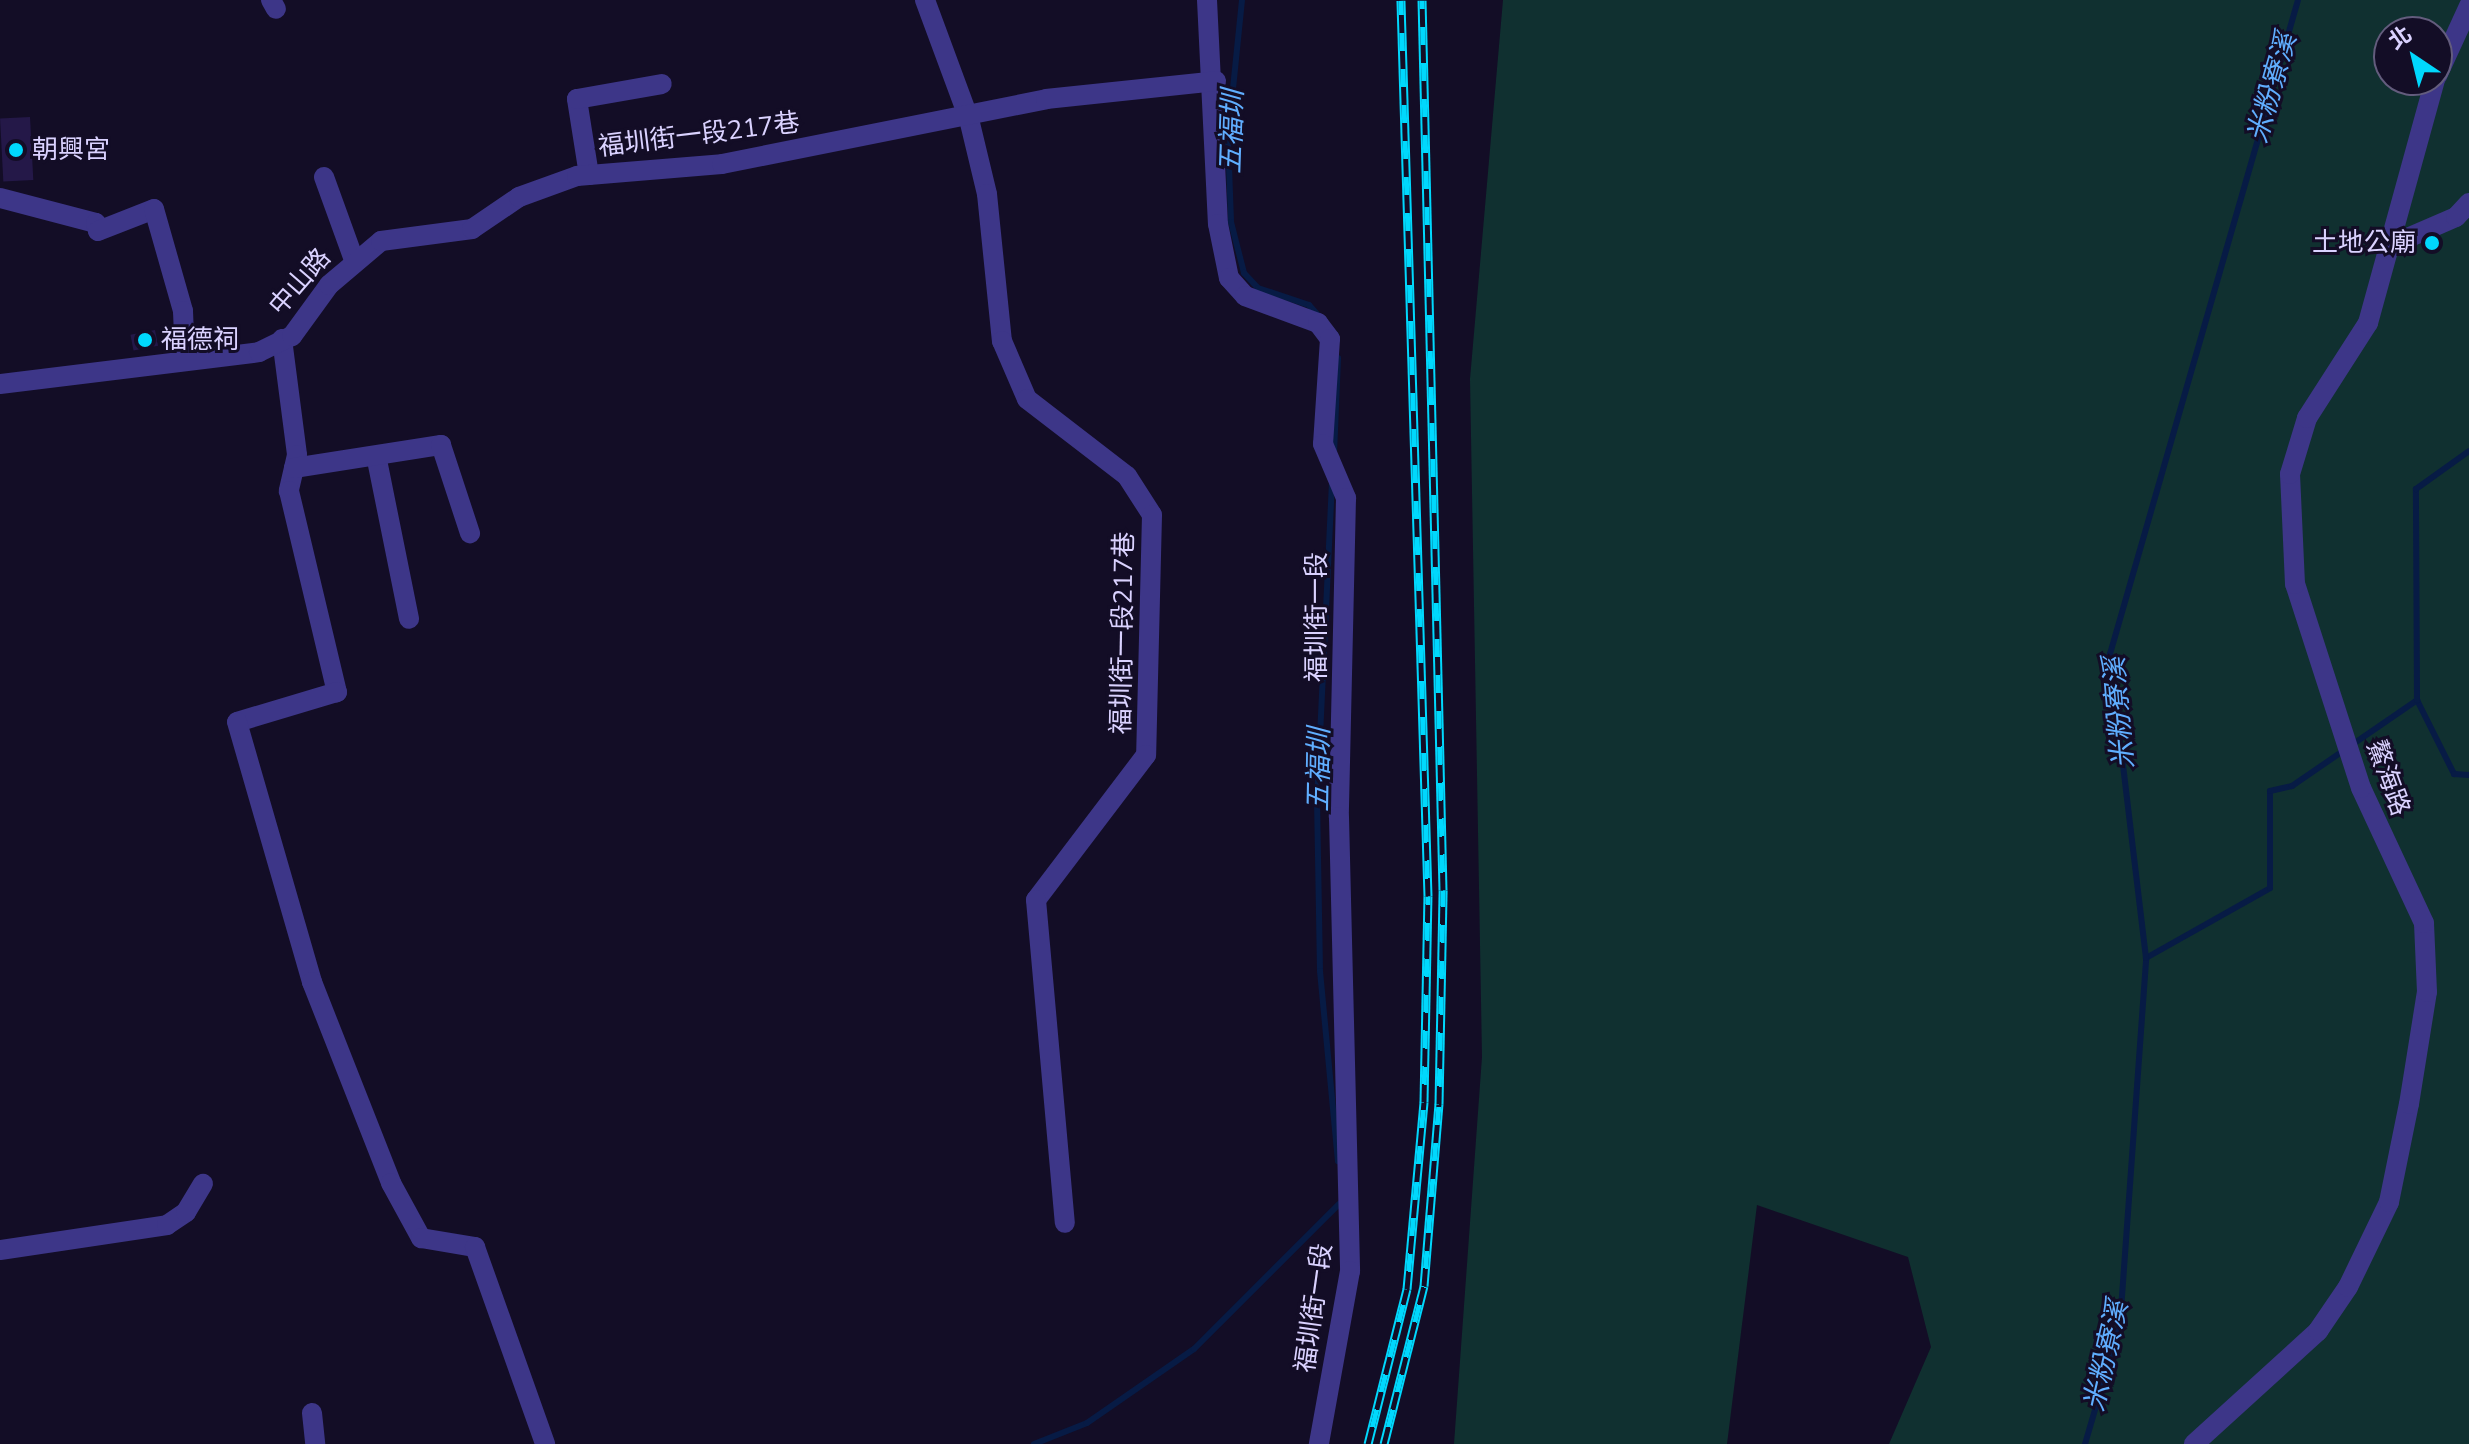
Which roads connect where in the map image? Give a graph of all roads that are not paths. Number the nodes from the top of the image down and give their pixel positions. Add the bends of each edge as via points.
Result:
1 (925, 0) edge
2 (1207, 0) edge
3 (2469, 6) edge
4 (2453, 41) edge
5 (1216, 81) junction
6 (662, 84) dead end
7 (2430, 96) edge
8 (969, 119) junction
9 (583, 176) junction
10 (324, 177) dead end
11 (0, 198) edge
12 (2469, 203) edge
13 (2396, 243) junction
14 (354, 260) junction
15 (282, 339) junction
16 (185, 361) junction
17 (0, 384) edge
18 (377, 460) junction
19 (294, 468) junction
20 (470, 533) dead end
21 (409, 619) dead end
22 (203, 1184) dead end
23 (1065, 1223) dead end
24 (0, 1250) edge
25 (312, 1413) dead end
26 (315, 1444) edge
27 (545, 1444) edge
28 (1319, 1444) edge
29 (2194, 1444) edge

1 - 8 street, 福圳街一段217巷
2 - 5 street, 福圳街一段
3 - 4 street, 鰲海路
5 - 8 street, 福圳街一段217巷 via 1046,99
5 - 28 street, 福圳街一段 via 1218,224 1229,278 1245,296 1318,323 1330,339 1323,444 1337,464 1346,498 1339,817 1350,1271
6 - 9 street via 577,99
7 - 13 street, 鰲海路 via 2407,164
8 - 9 street, 福圳街一段217巷 via 722,164
8 - 23 street, 福圳街一段217巷 via 987,194 1002,341 1027,399 1127,476 1152,515 1146,755 1036,900
9 - 14 street, 中山路 via 519,197 472,229 381,241
10 - 14 street
11 - 16 street via 96,223 98,231 154,209 183,311
12 - 13 street via 2456,217
13 - 29 street, 鰲海路 via 2368,323 2307,418 2290,474 2289,518 2295,584 2361,788 2424,923 2427,992 2409,1104 2389,1202 2348,1287 2318,1331
14 - 15 street, 中山路 via 292,336
15 - 16 street, 中山路 via 259,352
15 - 19 street, 中山路
16 - 17 street, 中山路
18 - 19 street
18 - 20 street via 441,445
18 - 21 street
19 - 27 street, 中山路 via 289,491 337,692 237,722 312,982 391,1183 421,1238 475,1247
22 - 24 street via 186,1212 167,1225
25 - 26 street

